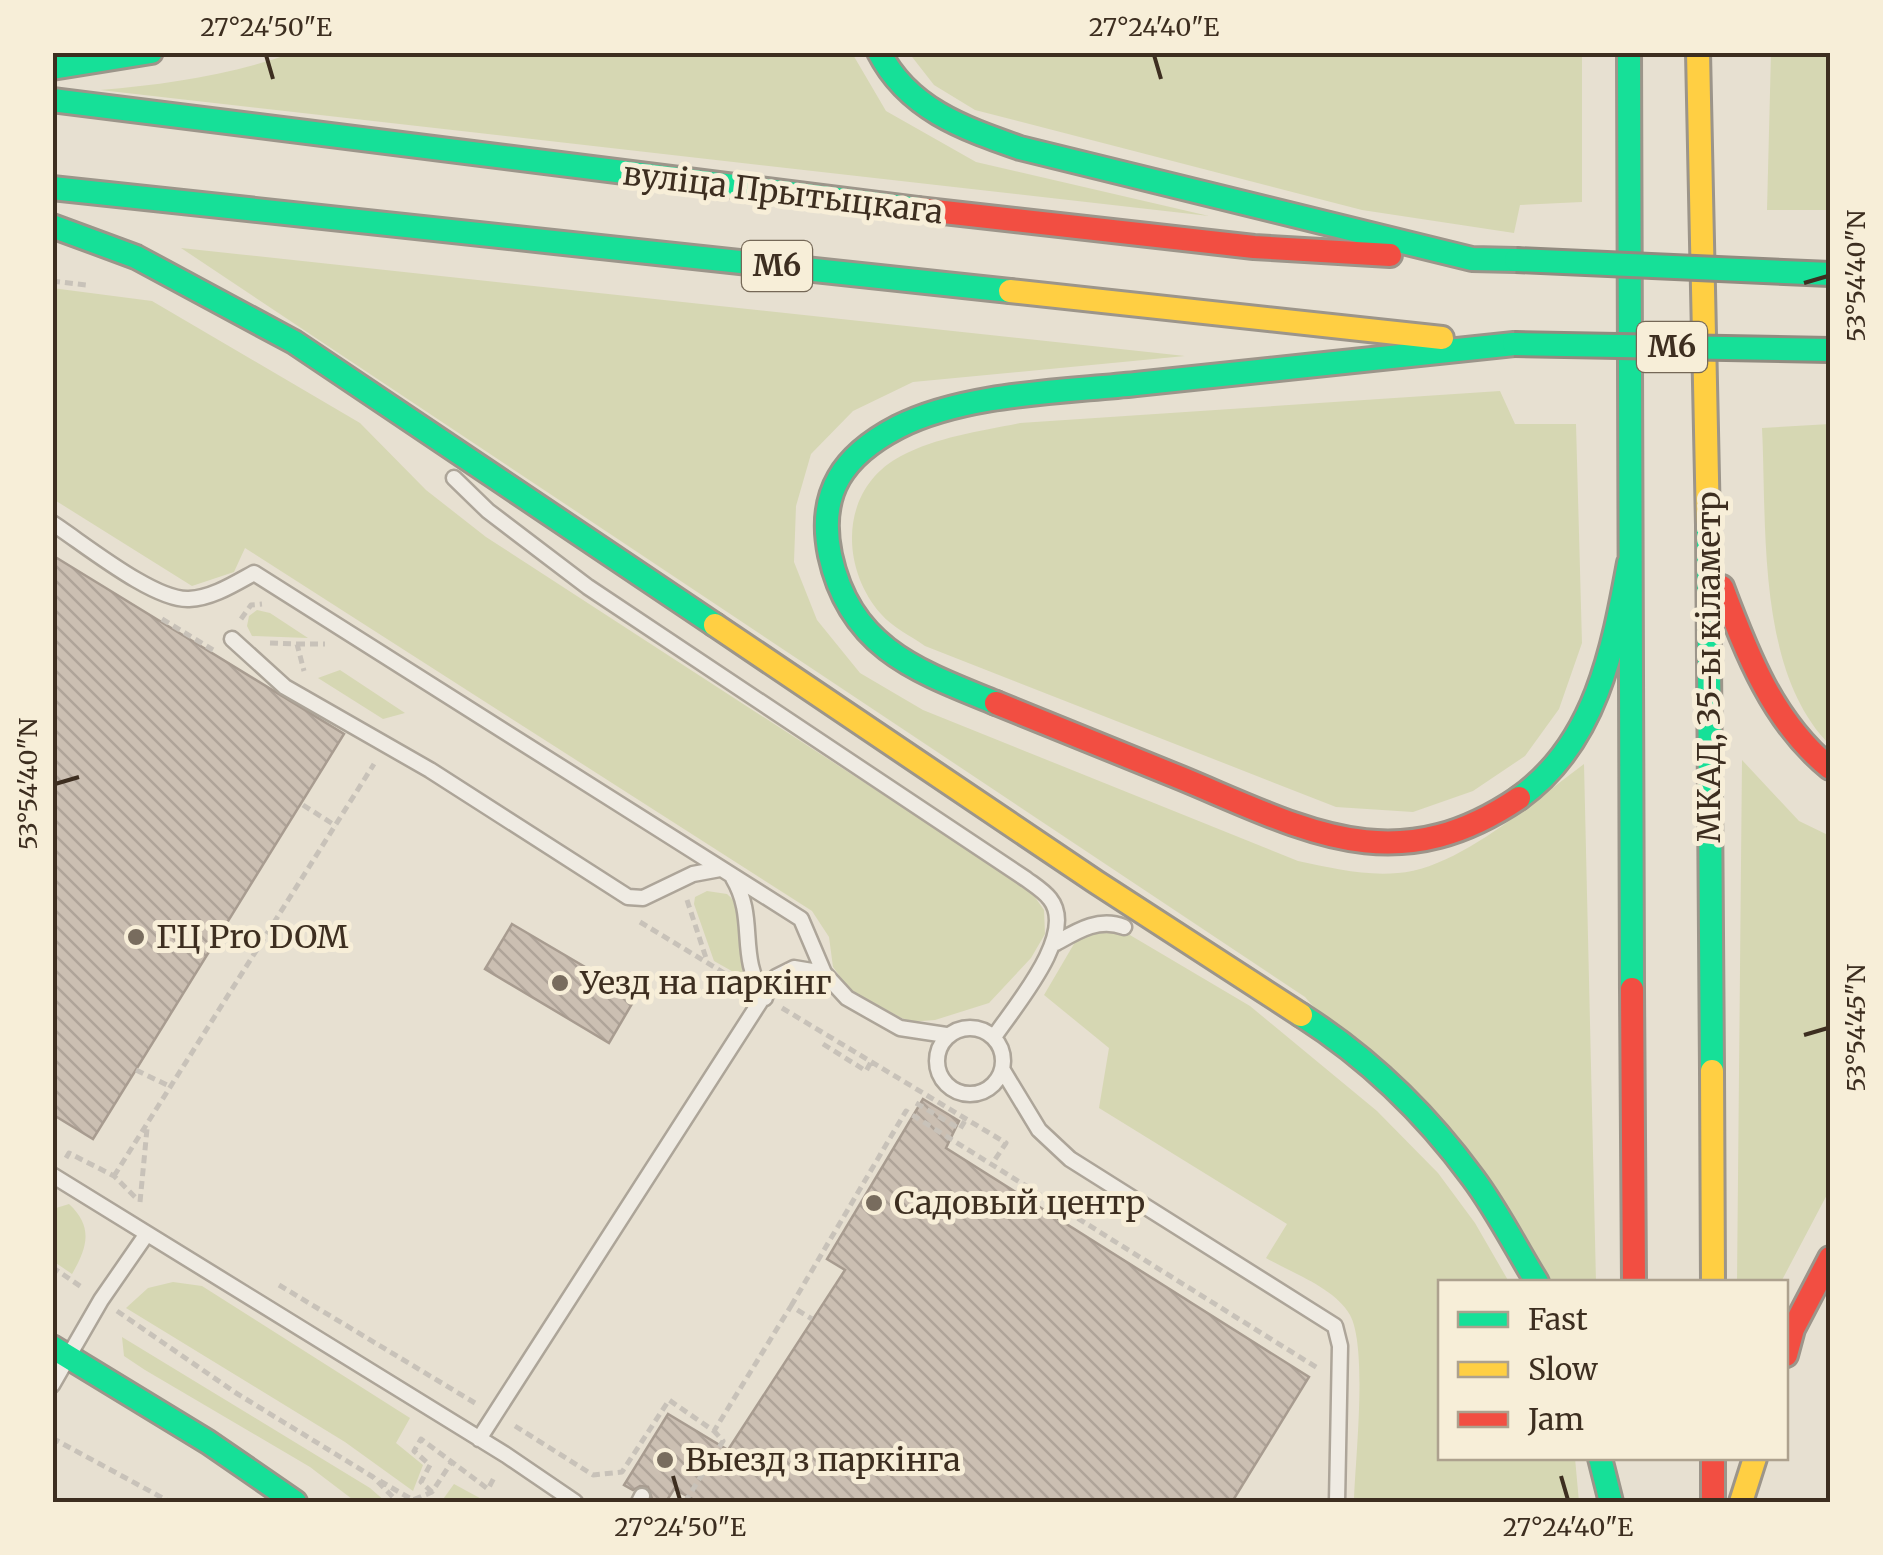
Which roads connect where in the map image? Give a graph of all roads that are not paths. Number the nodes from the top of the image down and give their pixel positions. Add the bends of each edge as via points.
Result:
1 (151, 52) edge
2 (879, 52) edge
3 (1629, 54) edge
4 (1699, 56) edge
5 (52, 68) edge
6 (52, 100) edge
7 (52, 188) edge
8 (52, 226) edge
9 (1472, 259) junction
10 (1830, 274) edge
11 (1508, 344) junction
12 (1830, 350) edge
13 (358, 384) junction
14 (423, 448) dead end
15 (449, 473) dead end
16 (52, 522) edge
17 (1710, 552) junction
18 (1628, 562) junction
19 (237, 637) road end
20 (1830, 768) edge
21 (726, 873) junction
22 (1056, 943) junction
23 (824, 972) junction
24 (765, 998) junction
25 (1290, 1008) junction
26 (946, 1035) junction
27 (994, 1037) junction
28 (1002, 1069) junction
29 (52, 1175) edge
30 (146, 1235) junction
31 (1830, 1258) edge
32 (1536, 1280) edge
33 (1634, 1280) edge
34 (1712, 1280) edge
35 (1788, 1348) edge
36 (60, 1351) edge
37 (52, 1384) edge
38 (479, 1439) junction
39 (1600, 1460) edge
40 (1713, 1460) edge
41 (1754, 1460) edge
42 (295, 1502) edge
43 (575, 1502) edge
44 (1337, 1502) edge
45 (1611, 1502) edge
46 (1714, 1502) edge
47 (1742, 1502) edge

1 - 5 main road
2 - 9 main road via 885,69 914,100 960,127 1093,168
3 - 18 main road
4 - 17 main road, МКАД, 35-ы кіламетр
6 - 9 main road, вуліца Прытыцкага / М6 via 746,190 1254,247
7 - 11 main road, М6
8 - 13 main road via 136,257
9 - 10 main road, вуліца Прытыцкага / М6, bridge
11 - 12 main road, М6, bridge
11 - 18 main road via 1030,395 910,421 840,472 828,510 834,574 868,635 914,670 1300,827 1371,844 1428,840 1478,826 1549,773 1578,735 1610,660
13 - 14 lane
13 - 25 main road
15 - 22 lane via 588,588 1026,879 1052,900
16 - 21 lane via 163,596 217,593 254,573
17 - 20 main road via 1746,654 1793,732
17 - 34 main road, МКАД, 35-ы кіламетр
18 - 33 main road
19 - 21 lane via 285,688 430,770 628,896 643,898 693,874
21 - 23 lane via 802,920
21 - 24 lane via 747,911 748,961
22 - 25 lane via 1084,927 1112,922
22 - 27 lane
23 - 24 lane via 794,968 776,977
23 - 26 lane via 847,998 900,1028
24 - 38 lane
25 - 32 main road via 1346,1044 1416,1111 1472,1178
26 - 27 lane via 978,1028
26 - 28 lane via 936,1058 939,1076 952,1090 971,1095 989,1088
27 - 28 lane
28 - 44 lane via 1039,1130 1070,1159 1336,1326
29 - 30 lane
30 - 36 lane
30 - 38 lane
31 - 35 main road
36 - 37 lane
36 - 42 main road
38 - 43 lane
39 - 45 main road
40 - 46 main road
41 - 47 main road

